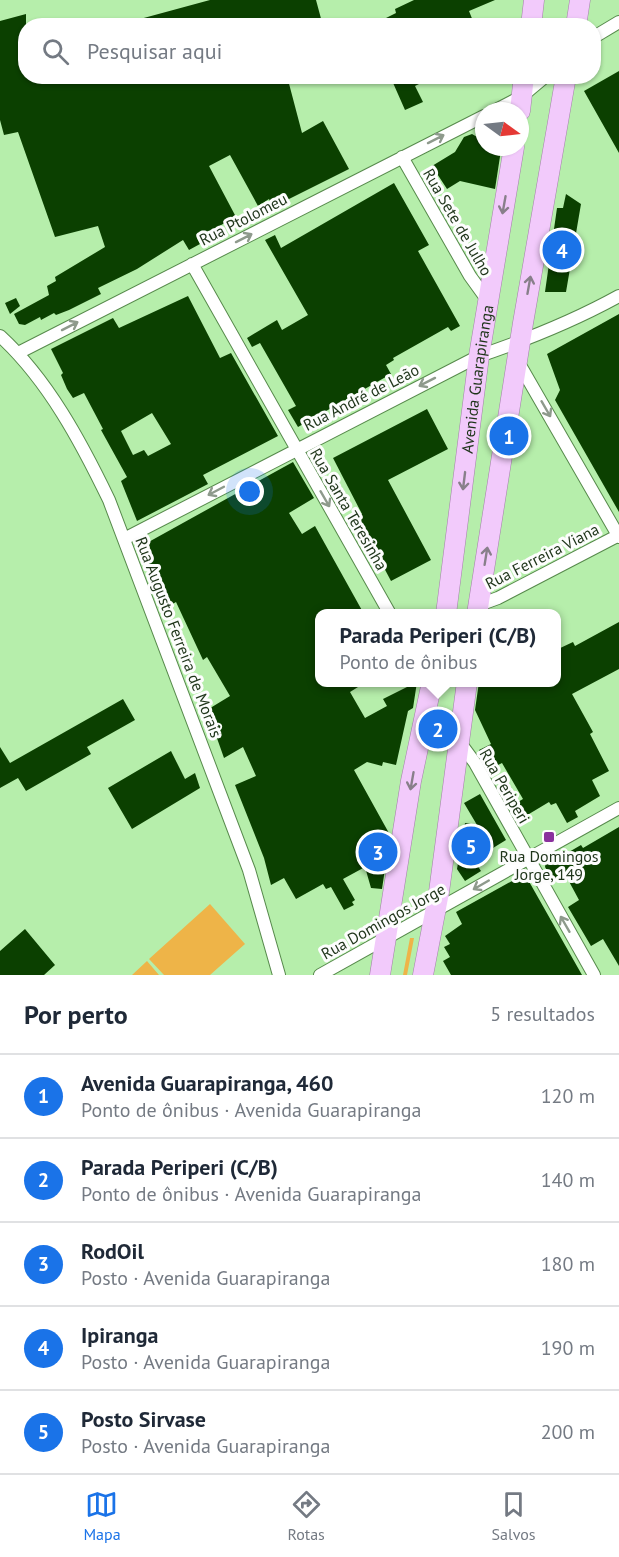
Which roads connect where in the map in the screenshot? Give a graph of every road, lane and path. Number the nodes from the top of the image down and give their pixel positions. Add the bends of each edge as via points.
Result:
1 (534, 0) edge
2 (580, 0) edge
3 (532, 18) edge
4 (577, 18) edge
5 (619, 22) edge
6 (601, 33) edge
7 (523, 84) edge
8 (539, 84) edge
9 (565, 84) edge
10 (521, 102) edge
11 (523, 102) edge
12 (475, 120) edge
13 (512, 156) edge
14 (402, 157) junction
15 (192, 264) junction
16 (619, 296) edge
17 (488, 302) junction
18 (0, 336) edge
19 (518, 351) junction
20 (18, 353) junction
21 (479, 356) junction
22 (296, 449) junction
23 (619, 536) edge
24 (124, 539) junction
25 (387, 609) edge
26 (447, 609) edge
27 (478, 609) edge
28 (431, 687) edge
29 (466, 687) edge
30 (458, 740) junction
31 (619, 808) edge
32 (528, 859) junction
33 (434, 912) junction
34 (386, 937) junction
35 (279, 975) edge
36 (320, 975) edge
37 (380, 975) edge
38 (423, 975) edge
39 (594, 975) edge

1 - 3 main road
2 - 4 main road
5 - 6 street
7 - 10 main road
8 - 11 street
19 -> 9 main road
14 -> 12 street, Rua Ptolomeu
13 -> 17 main road, Avenida Guarapiranga
15 -> 14 street, Rua Ptolomeu
14 - 17 street, Rua Sete de Julho
20 -> 15 street, Rua Ptolomeu
15 - 22 street, Rua Santa Teresinha
16 - 19 street, Rua André de Leão
17 - 21 main road, Avenida Guarapiranga
18 - 20 street, Rua Augusto Ferreira de Morais
19 - 21 street, Rua André de Leão
19 -> 23 street
27 -> 19 main road
20 - 24 street, Rua Augusto Ferreira de Morais via 87,454
21 -> 22 street, Rua André de Leão
21 -> 26 main road, Avenida Guarapiranga
22 -> 24 street, Rua André de Leão
22 -> 25 street, Rua Santa Teresinha
23 - 27 street, Rua Ferreira Viana
24 - 35 street, Rua Augusto Ferreira de Morais via 249,870
28 -> 34 main road
29 - 30 main road
30 - 32 street, Rua Periperi
30 - 33 main road
31 - 32 street, Rua Domingos Jorge
32 -> 33 street, Rua Domingos Jorge
39 -> 32 street, Rua Periperi
33 - 34 street, Rua Domingos Jorge
33 - 38 main road
34 - 36 street, Rua Domingos Jorge
34 - 37 main road

